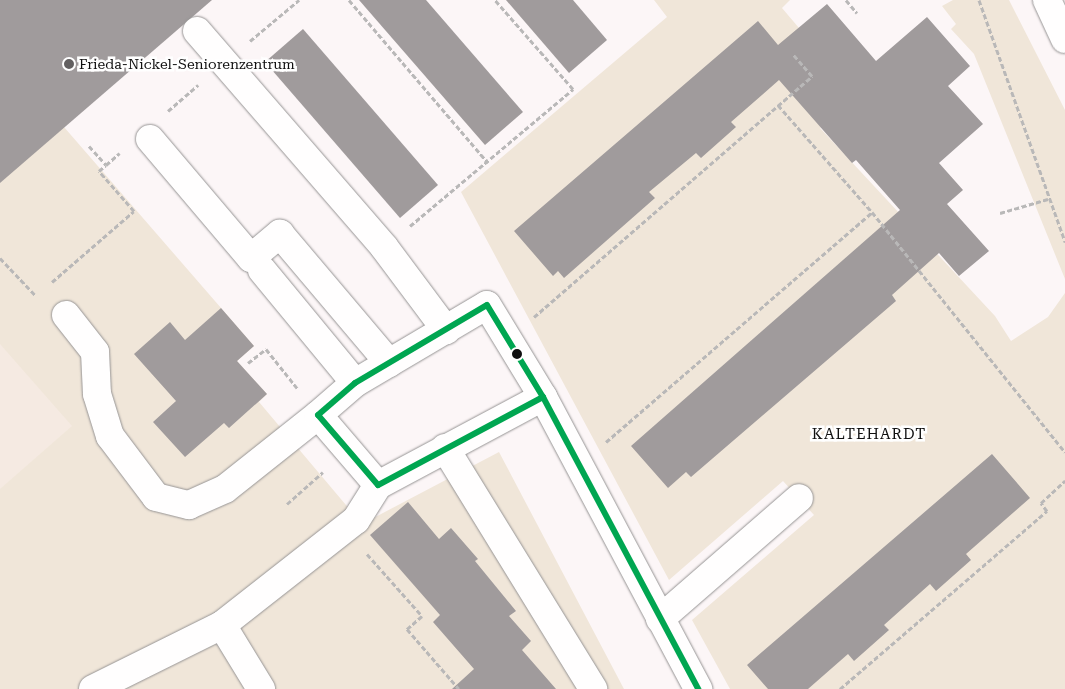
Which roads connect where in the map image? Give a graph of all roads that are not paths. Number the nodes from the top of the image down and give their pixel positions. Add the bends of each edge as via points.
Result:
1 (1047, 0) edge
2 (197, 31) dead end
3 (1065, 39) edge
4 (150, 139) dead end
5 (262, 270) dead end
6 (66, 316) dead end
7 (446, 330) junction
8 (390, 363) junction
9 (354, 383) junction
10 (543, 398) junction
11 (318, 415) junction
12 (445, 448) junction
13 (378, 485) junction
14 (798, 498) dead end
15 (660, 619) junction
16 (222, 625) junction
17 (93, 689) edge
18 (261, 689) edge
19 (593, 689) edge
20 (698, 689) edge

1 - 3 street
2 - 7 street via 384,247
4 - 8 street via 251,258 280,234
5 - 9 street
6 - 11 street via 95,352 97,394 110,436 156,497 189,505 225,490
7 - 8 street
7 - 10 street via 487,305
8 - 9 street
9 - 11 street
10 - 12 street
10 - 15 street
11 - 13 street
12 - 13 street
12 - 19 street
13 - 16 street via 356,520 346,529
14 - 15 street
15 - 20 street
16 - 17 street
16 - 18 street

